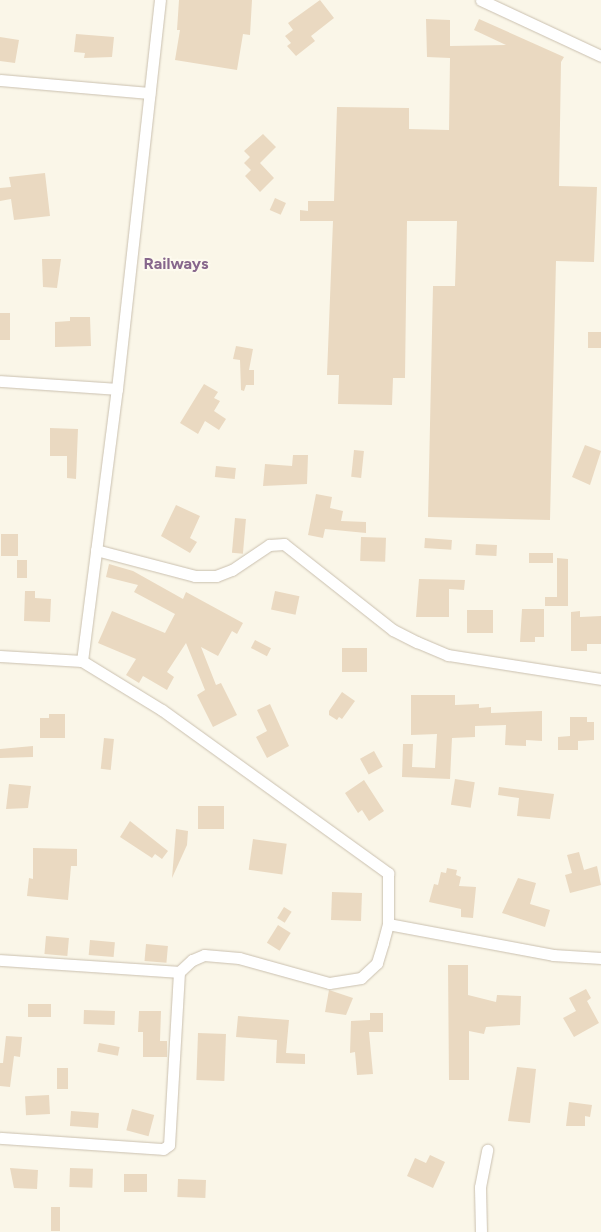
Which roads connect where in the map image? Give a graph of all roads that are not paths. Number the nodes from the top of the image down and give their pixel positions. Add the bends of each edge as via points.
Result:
1 (160, 0) edge
2 (481, 0) edge
3 (601, 56) edge
4 (0, 80) edge
5 (149, 93) junction
6 (0, 381) edge
7 (117, 389) junction
8 (96, 550) junction
9 (0, 656) edge
10 (82, 661) junction
11 (601, 679) edge
12 (388, 924) junction
13 (601, 958) edge
14 (0, 960) edge
15 (179, 972) junction
16 (0, 1138) edge
17 (487, 1150) dead end
18 (481, 1232) edge

1 - 5 street
2 - 3 street
4 - 5 street
5 - 7 street
6 - 7 street
7 - 8 street
8 - 10 street
8 - 11 street via 195,576 216,576 232,570 269,545 284,544 393,630 417,642 448,654
9 - 10 street
10 - 12 street via 177,720 388,873
12 - 13 street via 553,955
12 - 15 street via 377,963 369,973 350,982 329,983 239,958 204,955 192,960
14 - 15 street
15 - 16 street via 169,1146 163,1149
17 - 18 street via 480,1187

